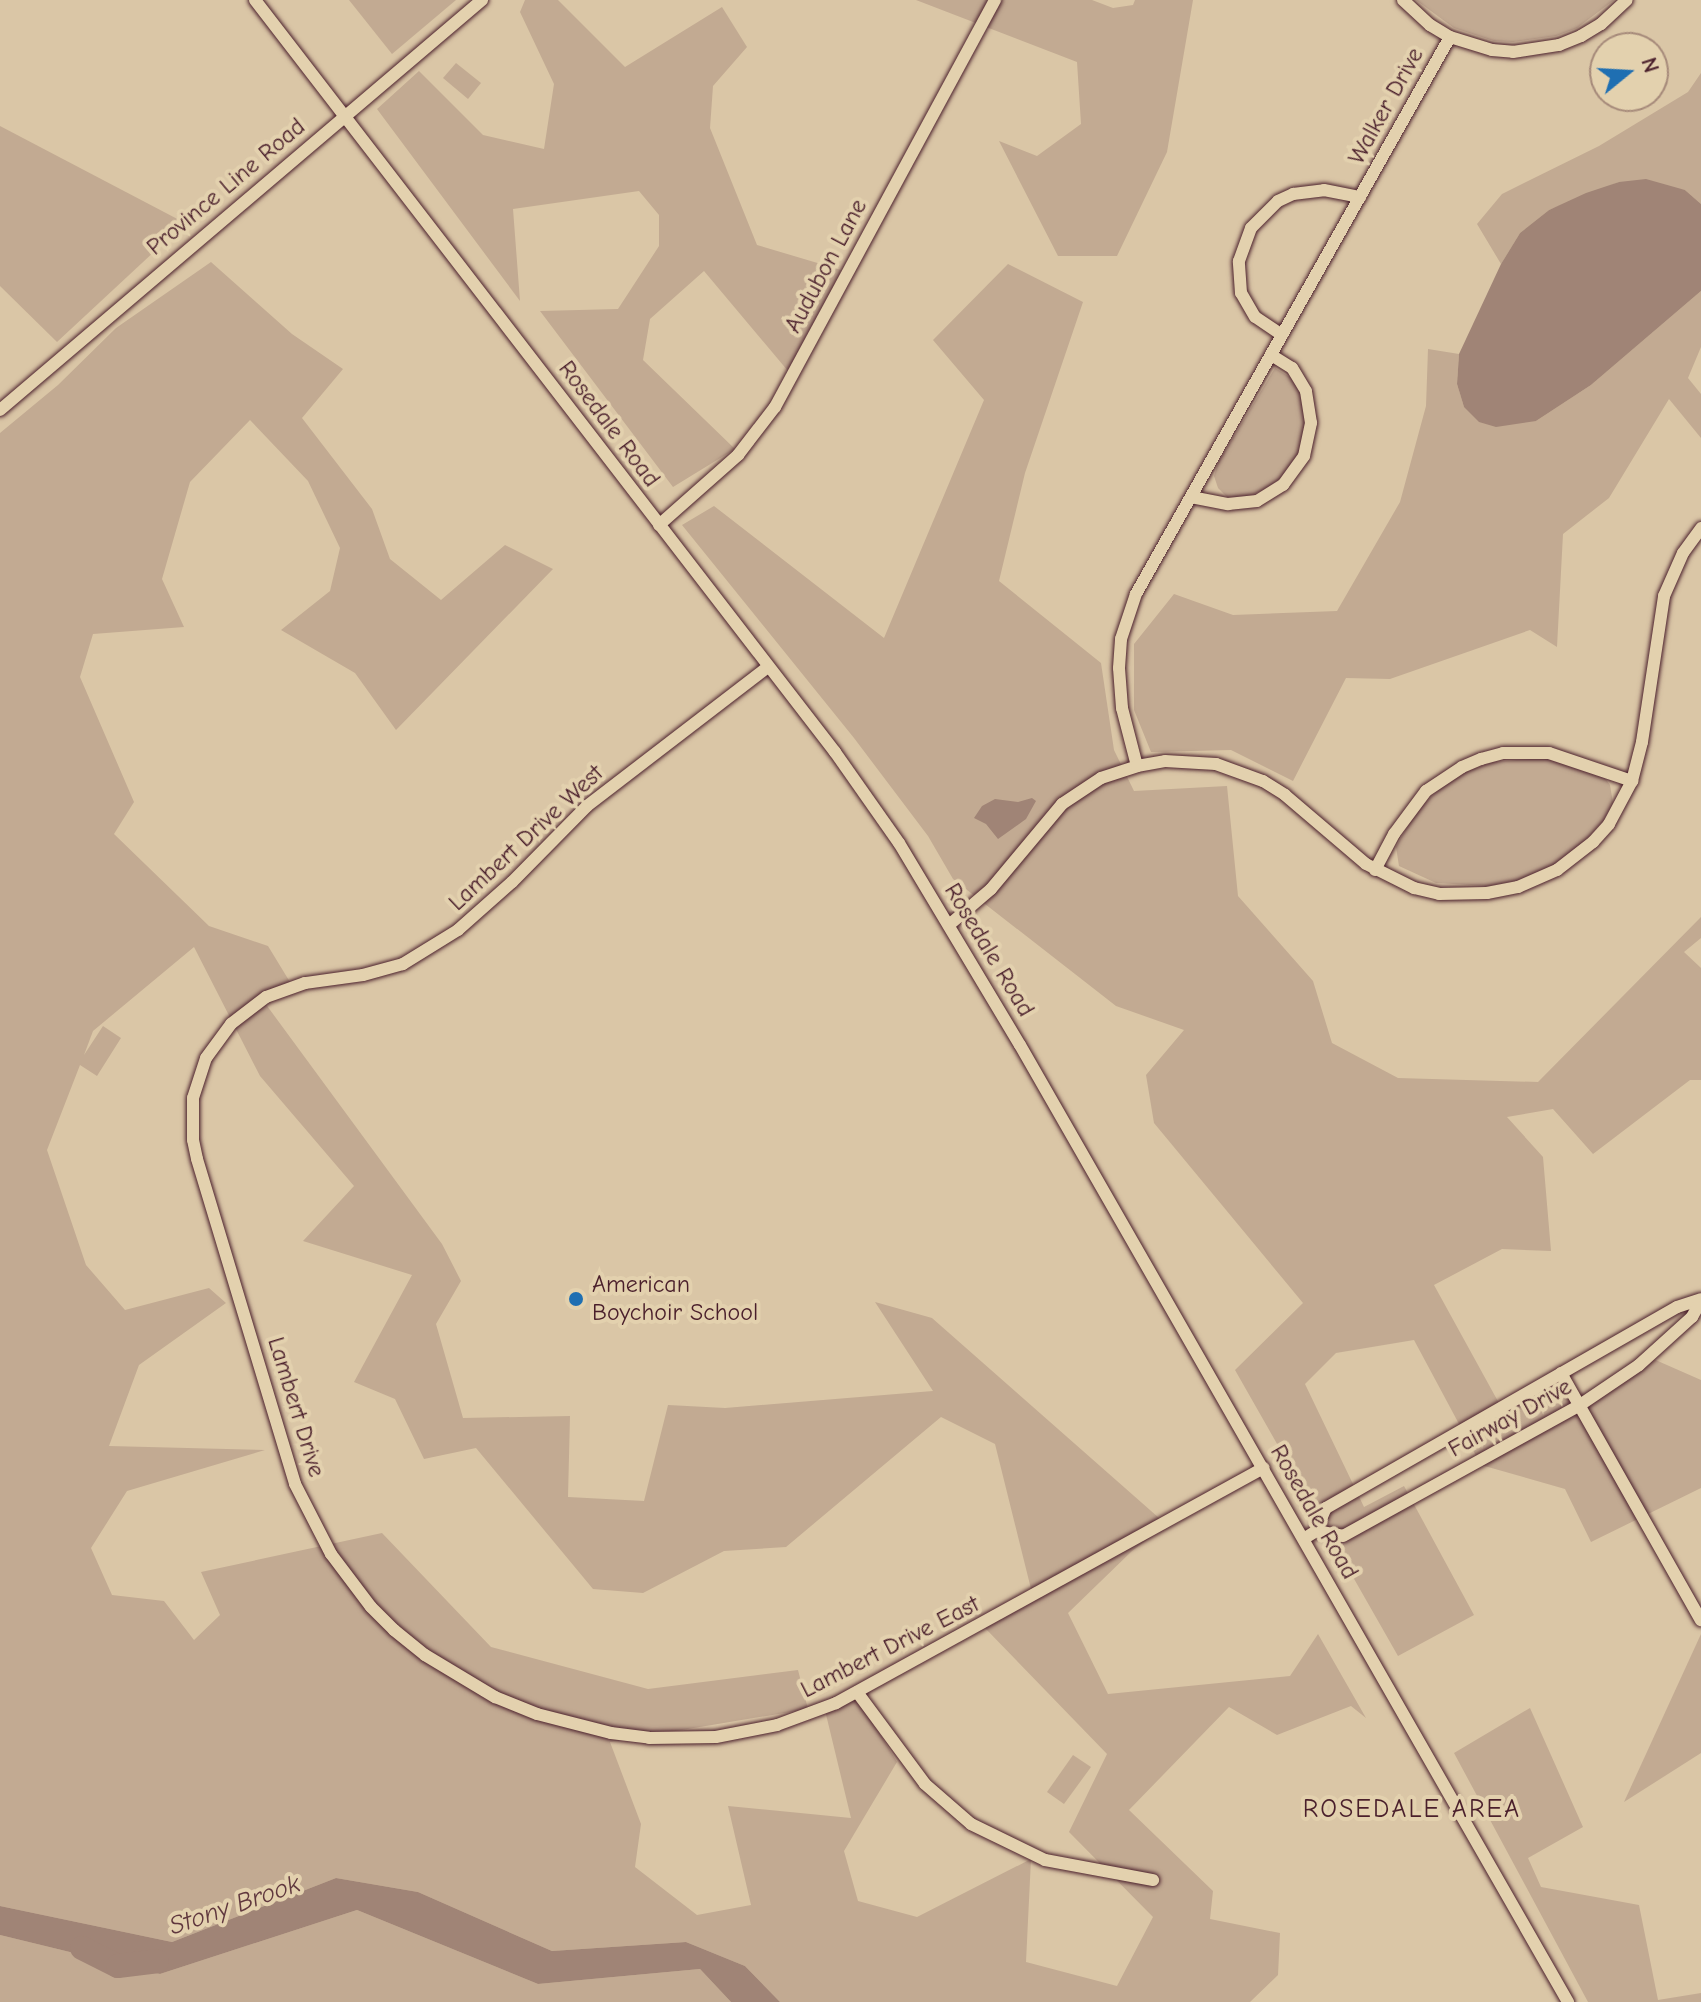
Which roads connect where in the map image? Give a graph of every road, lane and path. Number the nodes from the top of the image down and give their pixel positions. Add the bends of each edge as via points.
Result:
1 (255, 0) edge
2 (482, 0) edge
3 (995, 0) edge
4 (1403, 0) edge
5 (1627, 0) edge
6 (1450, 37) junction
7 (344, 116) junction
8 (1360, 197) junction
9 (1282, 335) junction
10 (1271, 355) junction
11 (0, 410) edge
12 (1191, 497) junction
13 (659, 525) junction
14 (1701, 528) edge
15 (768, 667) junction
16 (1137, 766) junction
17 (1632, 781) junction
18 (1375, 870) junction
19 (949, 925) junction
20 (205, 1184) joint
21 (1701, 1300) edge
22 (1561, 1373) junction
23 (1580, 1405) junction
24 (1264, 1468) junction
25 (1310, 1535) junction
26 (1701, 1620) edge
27 (386, 1622) joint
28 (857, 1692) junction
29 (1153, 1880) dead end
30 (1568, 2002) edge

1 - 7 street, Rosedale Road
2 - 7 street, Province Line Road
3 - 13 street, Audubon Lane via 775,407 738,455
4 - 6 street
5 - 6 street via 1581,36 1537,50 1492,50
6 - 8 street, Walker Drive
7 - 11 street, Province Line Road
7 - 13 street, Rosedale Road
8 - 9 street, Walker Drive
8 - 9 street, Walker Drive via 1324,190 1293,194 1251,228 1239,261 1241,293 1255,317
9 - 10 street, Walker Drive
10 - 12 street, Walker Drive
10 - 12 street via 1292,368 1306,391 1311,423 1304,456 1283,485 1257,501 1228,504
12 - 16 street, Walker Drive via 1136,594 1121,639 1119,690
13 - 15 street, Rosedale Road
14 - 17 street via 1664,596
15 - 19 street, Rosedale Road via 876,808
15 - 20 street, Lambert Drive West via 587,806 486,907 428,950 382,971 284,989 247,1009 206,1058 193,1098 193,1140
16 - 18 street via 1191,761 1240,771 1285,795
16 - 19 street via 1101,778 1062,804 991,889
17 - 18 street via 1593,842 1557,870 1518,887 1439,894
17 - 18 street via 1549,753 1503,753 1481,759 1426,791 1401,822
19 - 24 street, Rosedale Road
20 - 27 street, Lambert Drive via 295,1484 331,1554
21 - 22 street, Fairway Drive via 1677,1307
21 - 23 street, Fairway Drive via 1692,1317 1639,1365
22 - 23 street
22 - 25 street, Fairway Drive via 1326,1508
23 - 25 street, Fairway Drive via 1343,1536
23 - 26 street
24 - 25 street, Rosedale Road
24 - 28 street, Lambert Drive East
25 - 30 street, Rosedale Road
27 - 28 street, Lambert Drive East via 425,1655 495,1697 561,1722 611,1733 684,1739 747,1733 807,1715
28 - 29 street via 925,1784 971,1824 1045,1860

